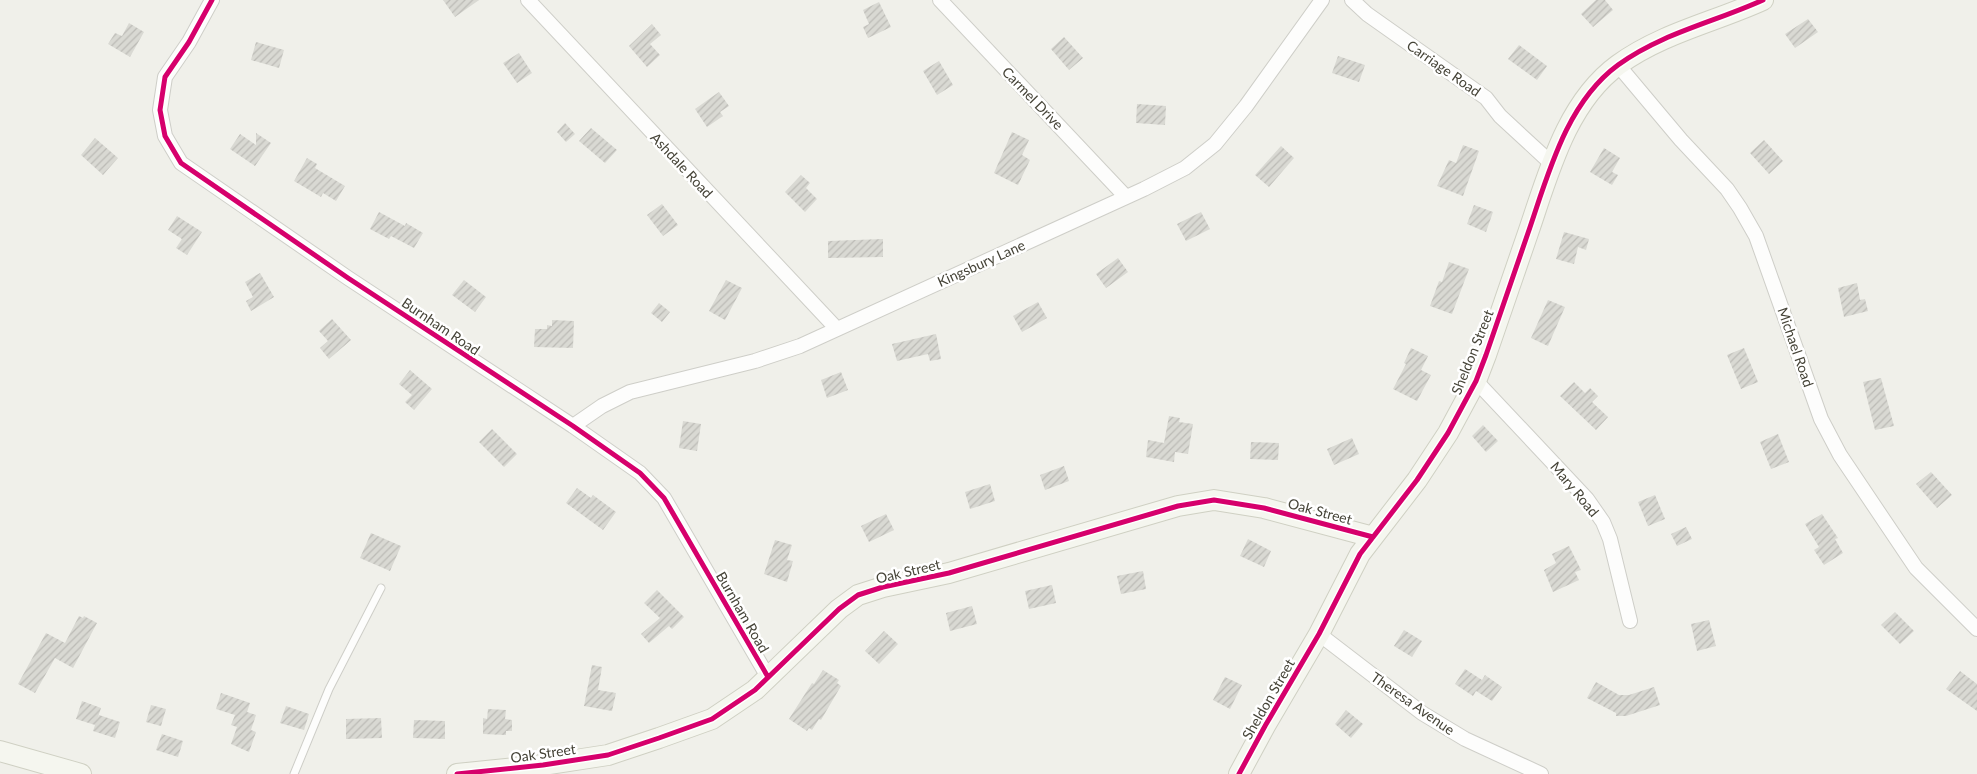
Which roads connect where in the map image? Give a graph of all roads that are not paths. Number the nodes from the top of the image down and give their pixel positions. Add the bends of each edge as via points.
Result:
1 (212, 0) edge
2 (528, 0) edge
3 (940, 0) edge
4 (1322, 0) edge
5 (1352, 0) edge
6 (1763, 0) edge
7 (1618, 65) junction
8 (1552, 164) junction
9 (1126, 197) junction
10 (837, 329) junction
11 (1476, 381) junction
12 (573, 426) junction
13 (1372, 537) junction
14 (381, 588) dead end
15 (1630, 621) dead end
16 (1977, 629) edge
17 (1319, 634) junction
18 (768, 677) junction
19 (0, 751) edge
20 (61, 771) edge
21 (81, 774) edge
22 (294, 774) edge
23 (458, 774) edge
24 (1239, 774) edge
25 (1541, 774) edge

1 - 12 street, Burnham Road via 165,77 160,110 165,136 181,163
2 - 10 street, Ashdale Road
3 - 9 street, Carmel Drive
4 - 9 street, Kingsbury Lane via 1215,144 1185,168
5 - 8 street, Carriage Road via 1486,98 1500,116
6 - 7 street, Sheldon Street via 1656,42
7 - 8 street, Sheldon Street via 1602,79 1580,108
7 - 16 street, Michael Road via 1740,208 1756,236 1821,419 1840,455 1916,568
8 - 11 street, Sheldon Street
9 - 10 street, Kingsbury Lane
10 - 12 street, Kingsbury Lane via 755,361 630,392
11 - 13 street, Sheldon Street via 1448,433 1417,480
11 - 15 street, Mary Road via 1587,499 1602,522 1610,539
12 - 18 street, Burnham Road via 640,473 664,498
13 - 17 street, Sheldon Street
13 - 18 street, Oak Street via 1264,508 1214,500 1178,506 949,573 858,595
14 - 22 lane via 329,688
17 - 24 street, Sheldon Street
17 - 25 street, Theresa Avenue via 1422,713 1465,739
18 - 23 street, Oak Street via 755,690 712,718 608,755
19 - 20 street
20 - 21 street

